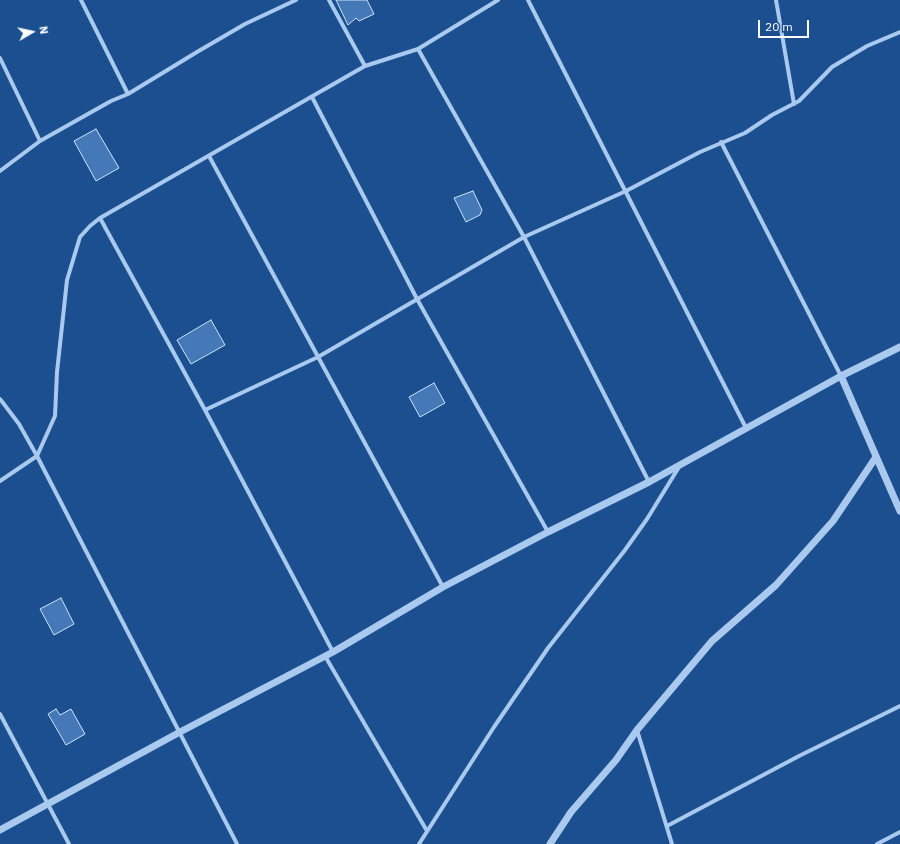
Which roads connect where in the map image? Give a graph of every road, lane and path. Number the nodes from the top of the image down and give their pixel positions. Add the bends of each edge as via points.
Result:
1 (81, 0) edge
2 (296, 0) edge
3 (329, 0) edge
4 (498, 0) edge
5 (528, 0) edge
6 (776, 0) edge
7 (900, 32) edge
8 (418, 49) junction
9 (0, 58) edge
10 (365, 66) junction
11 (128, 94) junction
12 (312, 97) junction
13 (794, 104) junction
14 (40, 141) junction
15 (721, 142) junction
16 (209, 156) junction
17 (0, 171) edge
18 (626, 191) junction
19 (100, 218) junction
20 (524, 237) junction
21 (417, 299) junction
22 (900, 347) edge
23 (318, 357) junction
24 (841, 376) junction
25 (0, 399) edge
26 (205, 410) junction
27 (746, 428) junction
28 (37, 456) junction
29 (876, 457) junction
30 (680, 465) junction
31 (0, 481) edge
32 (649, 482) junction
33 (900, 511) edge
34 (548, 532) junction
35 (443, 586) junction
36 (332, 652) junction
37 (324, 656) junction
38 (900, 706) edge
39 (0, 714) edge
40 (637, 730) junction
41 (180, 732) junction
42 (48, 804) junction
43 (667, 826) junction
44 (0, 830) edge
45 (427, 831) junction
46 (900, 832) edge
47 (69, 844) edge
48 (237, 844) edge
49 (419, 844) edge
50 (550, 844) edge
51 (672, 844) edge
52 (877, 844) edge

1 - 11 street
2 - 11 street via 238,28
3 - 10 street
4 - 8 street
5 - 18 street
6 - 13 street
7 - 13 street via 867,46 832,68
8 - 10 street
8 - 20 street
9 - 14 street
10 - 12 street
11 - 14 street
12 - 16 street
12 - 21 street
13 - 15 street via 744,133
14 - 17 street
15 - 18 street
15 - 24 street
16 - 19 street
16 - 23 street
18 - 20 street
18 - 27 street
19 - 26 street
19 - 28 street via 80,237 67,280 54,416
20 - 21 street
20 - 32 street
21 - 23 street
21 - 34 street
22 - 24 street
23 - 26 street
23 - 35 street
24 - 27 street
24 - 29 street
25 - 28 street via 19,424
26 - 36 street
27 - 30 street
28 - 31 street
28 - 41 street
29 - 33 street
29 - 40 street via 833,521 776,585 712,641
30 - 32 street
30 - 45 street via 625,550 548,648
32 - 34 street
34 - 35 street
35 - 36 street
36 - 37 street
37 - 41 street
37 - 45 street
38 - 43 street
39 - 42 street
40 - 43 street
40 - 50 street via 616,760 571,812
41 - 42 street
41 - 48 street
42 - 44 street
42 - 47 street
43 - 51 street
45 - 49 street
46 - 52 street

